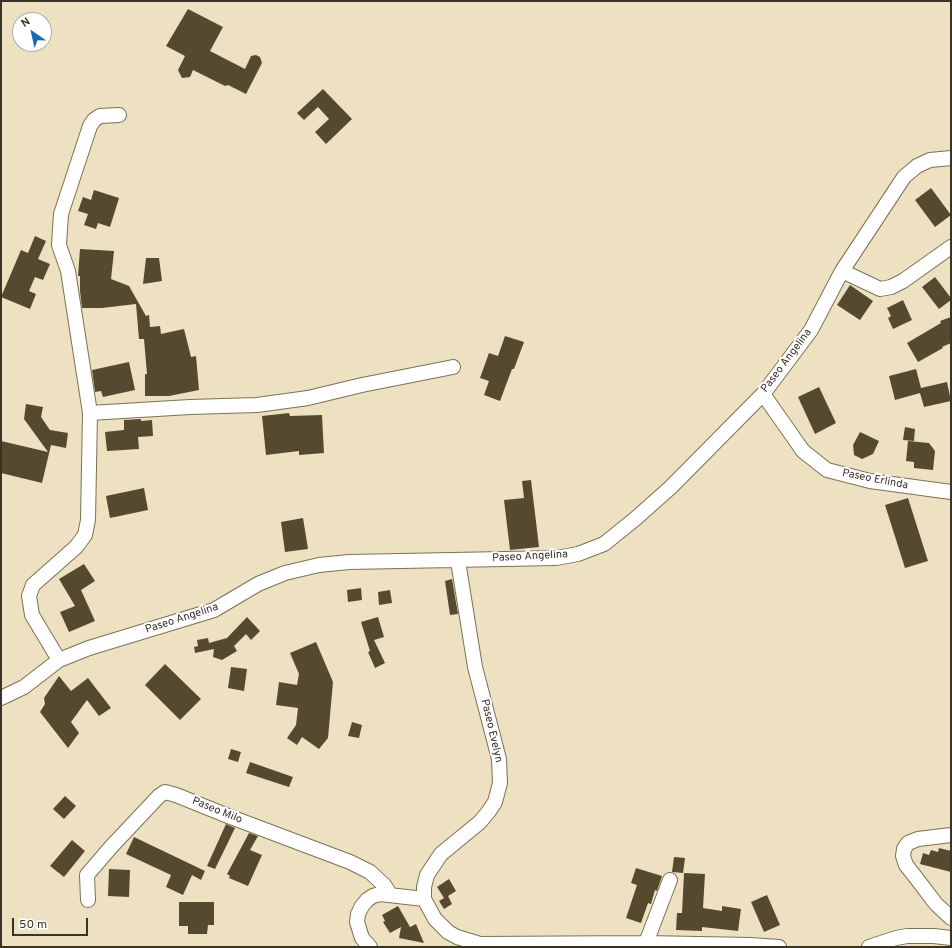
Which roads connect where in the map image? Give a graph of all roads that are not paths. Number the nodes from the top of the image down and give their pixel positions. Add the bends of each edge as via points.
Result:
1 (119, 116) dead end
2 (951, 158) edge
3 (951, 247) edge
4 (842, 271) junction
5 (453, 367) dead end
6 (762, 394) junction
7 (90, 413) junction
8 (951, 492) edge
9 (458, 560) junction
10 (59, 660) junction
11 (1, 698) edge
12 (951, 835) edge
13 (670, 880) dead end
14 (390, 894) junction
15 (424, 899) junction
16 (88, 900) dead end
17 (951, 918) edge
18 (951, 938) edge
19 (646, 943) junction
20 (370, 947) edge
21 (779, 947) edge
22 (869, 947) edge

1 - 7 street via 100,116 90,126 61,214 59,245 68,271
2 - 4 street, Paseo Angelina via 930,160 904,176
3 - 4 street via 903,281 890,287 880,289
4 - 6 street, Paseo Angelina via 811,330
5 - 7 street via 308,398 257,405
6 - 8 street, Paseo Erlinda via 803,451 827,470 870,481
6 - 9 street, Paseo Angelina via 671,487 604,544 578,554 556,558
7 - 10 street via 86,535 71,552 33,585 29,596 32,615
9 - 10 street, Paseo Angelina via 349,562 319,565 285,573 258,584 214,610 89,648
9 - 15 street, Paseo Evelyn via 476,668 499,759 500,783 495,802 489,811 469,831 453,842 433,864 424,887
10 - 11 street, Paseo Angelina via 24,688
12 - 17 street via 918,839 908,843 903,856 916,879
13 - 19 street
14 - 15 street
14 - 16 street, Paseo Milo via 370,872 350,862 165,792 132,824 87,875
14 - 20 street via 373,896 362,906 358,914 358,931
15 - 19 street via 432,916 444,930 475,943
18 - 22 street via 907,936
19 - 21 street

